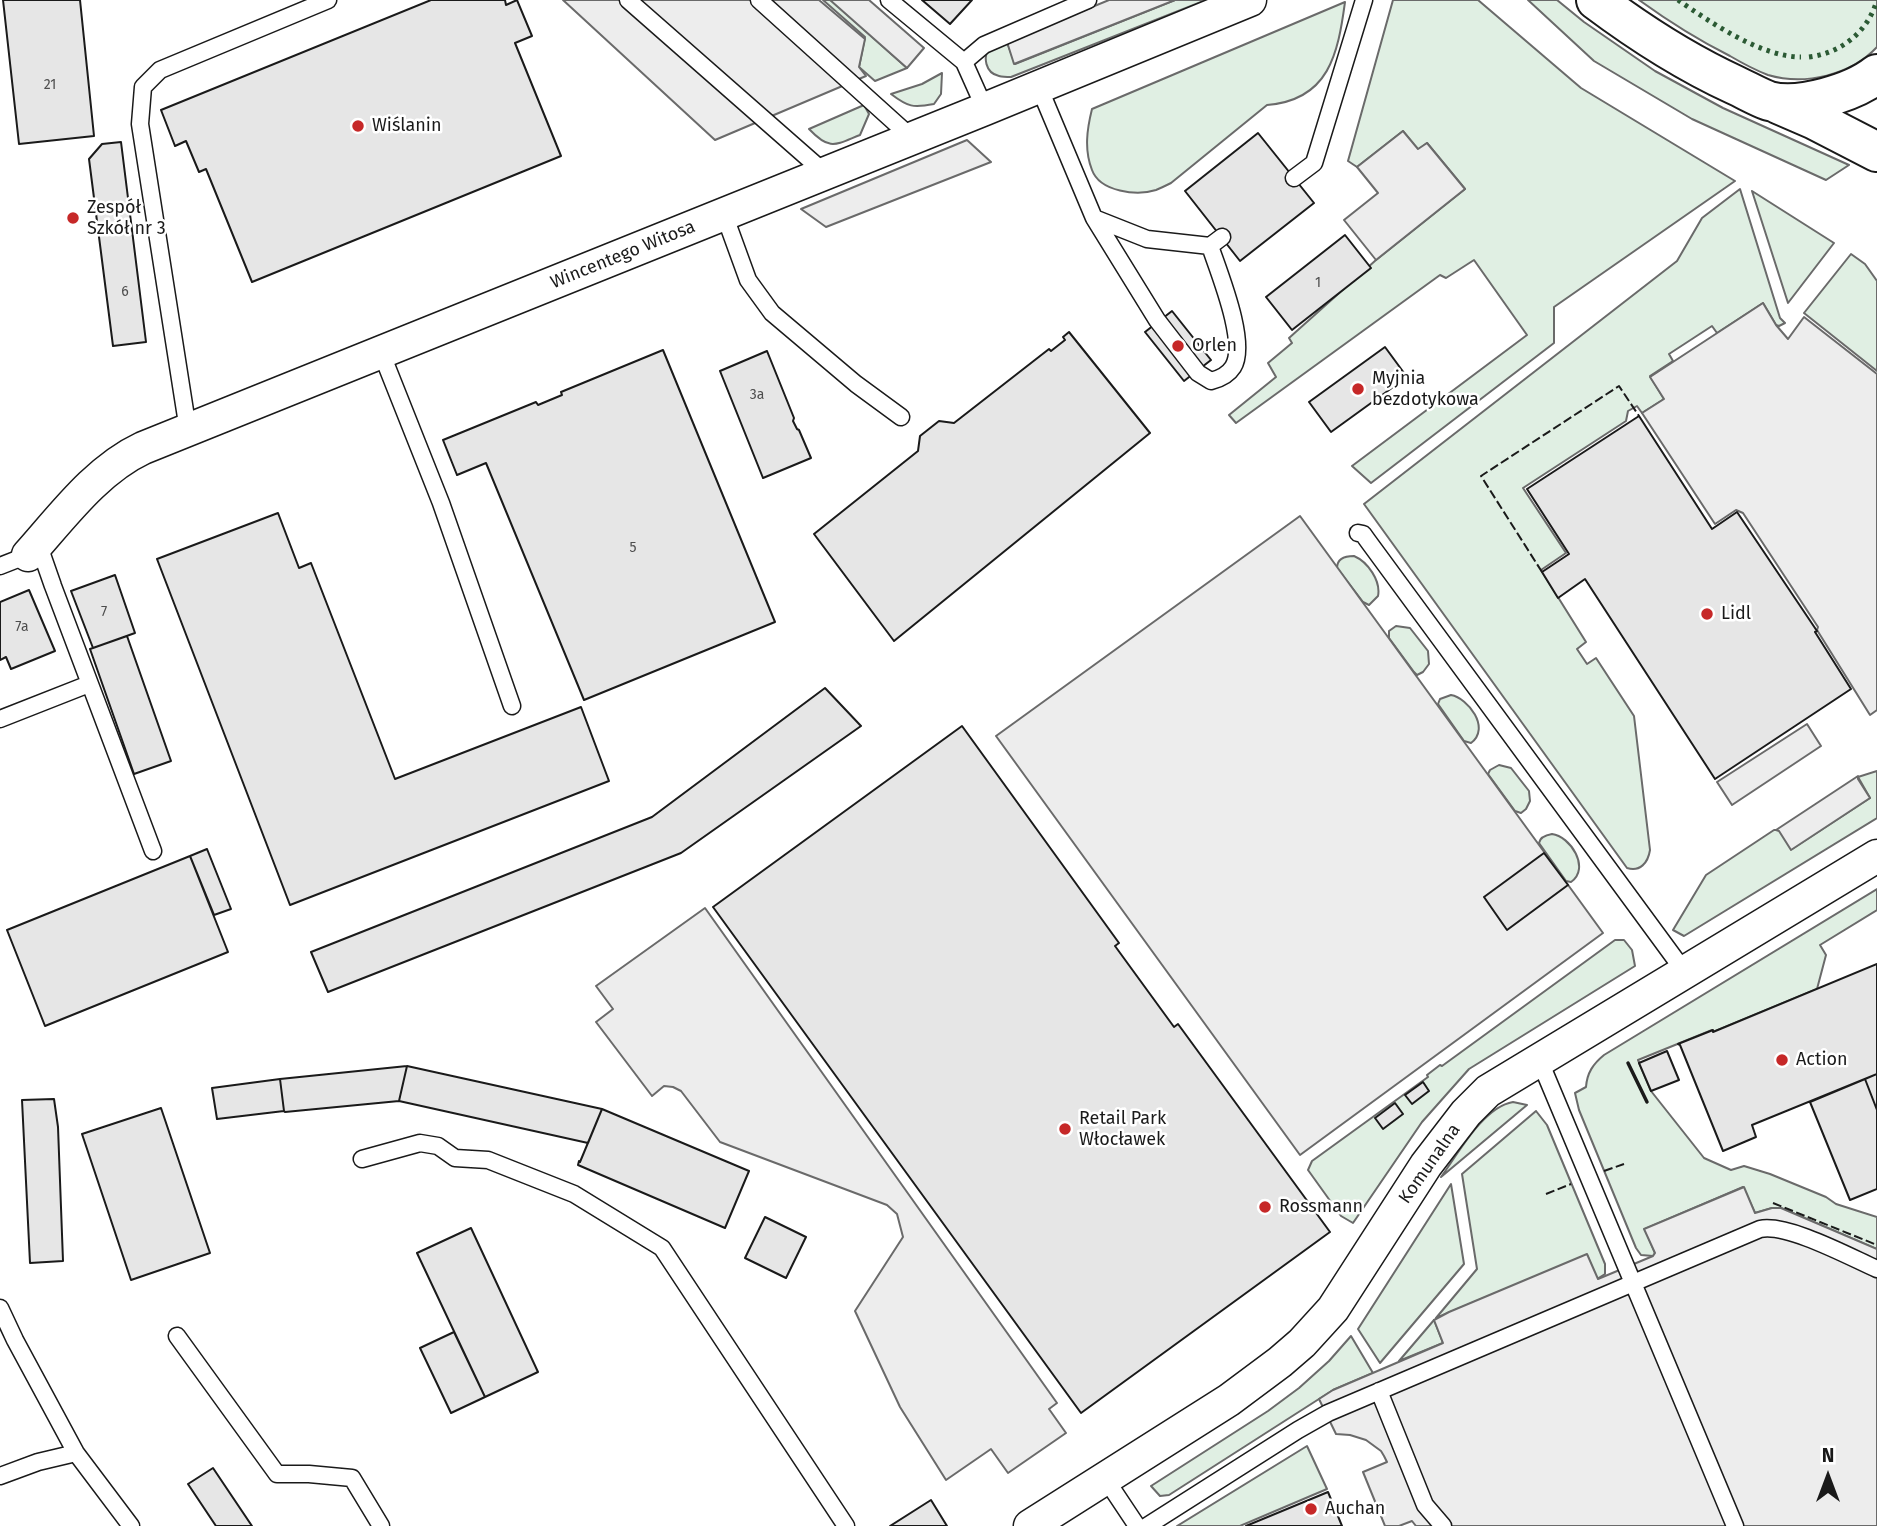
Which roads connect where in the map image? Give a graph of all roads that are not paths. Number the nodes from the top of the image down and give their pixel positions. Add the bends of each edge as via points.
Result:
1 (328, 0) edge
2 (628, 0) edge
3 (759, 0) edge
4 (889, 0) edge
5 (1088, 0) edge
6 (1250, 0) edge
7 (1364, 0) edge
8 (1596, 0) edge
9 (964, 62) junction
10 (1877, 74) edge
11 (1039, 87) junction
12 (1769, 101) junction
13 (985, 109) junction
14 (912, 138) junction
15 (1877, 152) edge
16 (825, 173) junction
17 (1294, 178) dead end
18 (724, 214) junction
19 (1094, 218) junction
20 (381, 352) junction
21 (901, 417) dead end
22 (188, 430) junction
23 (1358, 533) dead end
24 (22, 555) edge
25 (89, 684) junction
26 (512, 706) dead end
27 (0, 719) edge
28 (153, 851) dead end
29 (1877, 856) edge
30 (1684, 971) junction
31 (1539, 1059) junction
32 (362, 1159) dead end
33 (1877, 1269) edge
34 (1632, 1284) junction
35 (0, 1308) edge
36 (177, 1336) dead end
37 (1379, 1391) junction
38 (76, 1453) junction
39 (0, 1476) edge
40 (1105, 1478) junction
41 (131, 1526) edge
42 (381, 1526) edge
43 (846, 1526) edge
44 (1030, 1526) edge
45 (1137, 1526) edge
46 (1147, 1526) edge
47 (1443, 1526) edge
48 (1735, 1526) edge

1 - 22 lane via 160,70 143,87 140,124
2 - 16 lane
3 - 14 lane
4 - 9 lane
5 - 9 lane via 984,45
6 - 11 street, Wincentego Witosa
7 - 17 lane via 1314,163
8 - 12 main road via 1707,73
9 - 13 lane
10 - 12 main road via 1811,102
11 - 13 street, Wincentego Witosa
11 - 19 lane
12 - 15 main road
13 - 14 street, Wincentego Witosa
14 - 16 street, Wincentego Witosa
16 - 18 street, Wincentego Witosa
18 - 20 street, Wincentego Witosa
18 - 21 lane via 748,280 772,313
19 - 19 lane via 1147,239 1216,242 1238,347 1234,366 1223,377 1211,381 1198,373 1157,320
20 - 22 street, Wincentego Witosa
20 - 26 lane via 441,503
22 - 24 street, Wincentego Witosa via 132,453 96,479
23 - 30 lane
24 - 25 lane
25 - 27 lane
25 - 28 lane
29 - 30 street, Komunalna
30 - 31 street, Komunalna
31 - 34 lane
31 - 40 street, Komunalna via 1488,1091 1466,1113 1344,1293 1302,1343 1229,1400
32 - 43 lane via 420,1143 438,1146 456,1158 488,1160 574,1194 662,1248
33 - 34 lane via 1790,1231 1768,1227
34 - 37 lane
34 - 48 lane
35 - 38 lane
36 - 42 lane via 277,1474 352,1478
37 - 46 lane via 1298,1430
37 - 47 lane via 1425,1505
38 - 39 lane
38 - 41 lane
40 - 44 street, Komunalna
40 - 45 lane

